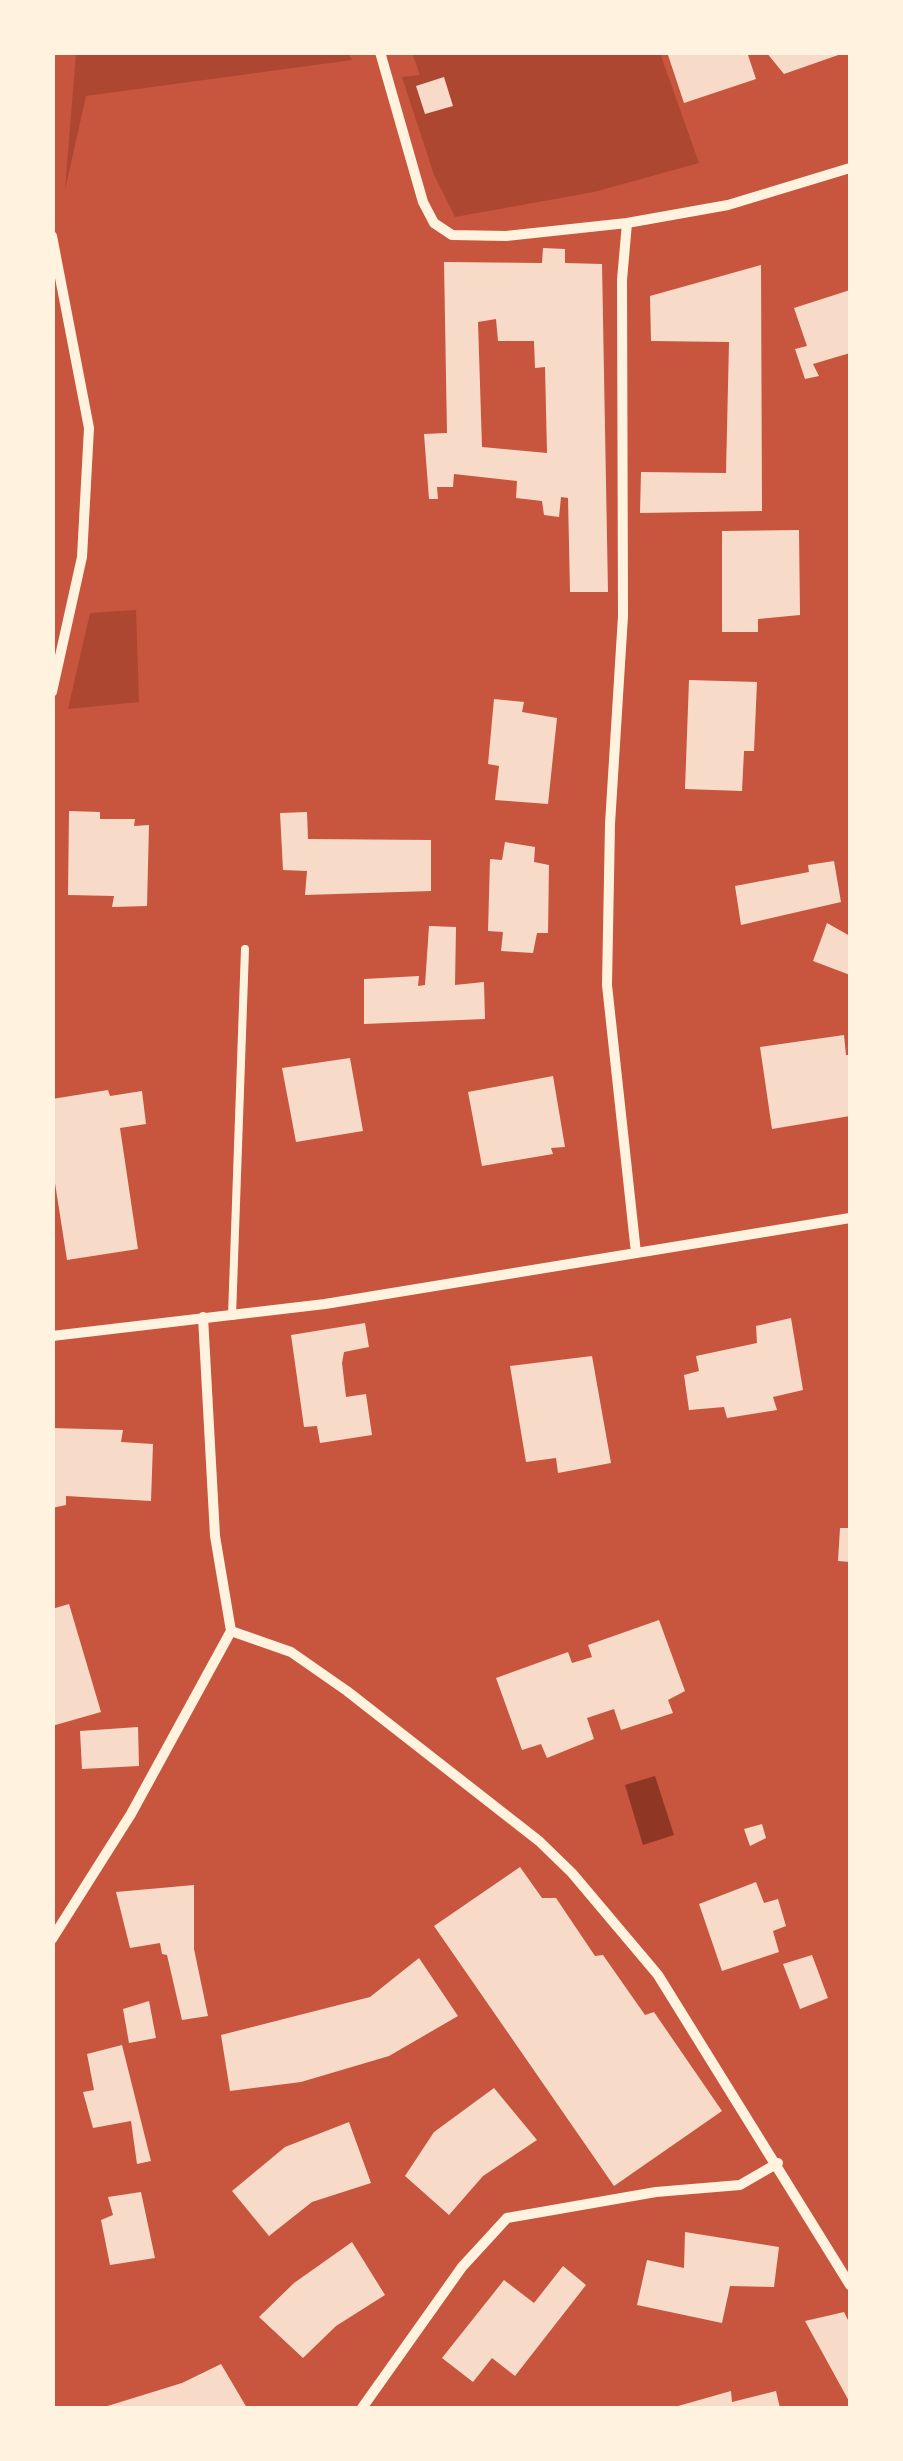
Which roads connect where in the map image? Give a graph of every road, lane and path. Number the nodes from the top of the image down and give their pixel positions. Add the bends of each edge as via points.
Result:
1 (380, 52) edge
2 (850, 168) edge
3 (628, 223) junction
4 (52, 236) edge
5 (52, 692) edge
6 (245, 950) dead end
7 (850, 1218) edge
8 (636, 1253) junction
9 (232, 1316) junction
10 (203, 1317) junction
11 (52, 1336) edge
12 (231, 1631) junction
13 (52, 1939) edge
14 (778, 2163) junction
15 (850, 2285) edge
16 (362, 2408) edge

1 - 3 street via 424,202 442,231 506,236
2 - 3 street via 728,205
3 - 8 street via 622,280 624,616 606,985
4 - 5 street via 90,428 82,558
6 - 9 lane
7 - 8 street
8 - 9 street
9 - 10 street
10 - 11 street
10 - 12 street via 215,1536
12 - 13 street via 131,1814
12 - 14 street via 291,1652 347,1691 572,1873 658,1974
14 - 15 street
14 - 16 street via 740,2185 507,2218 462,2267

